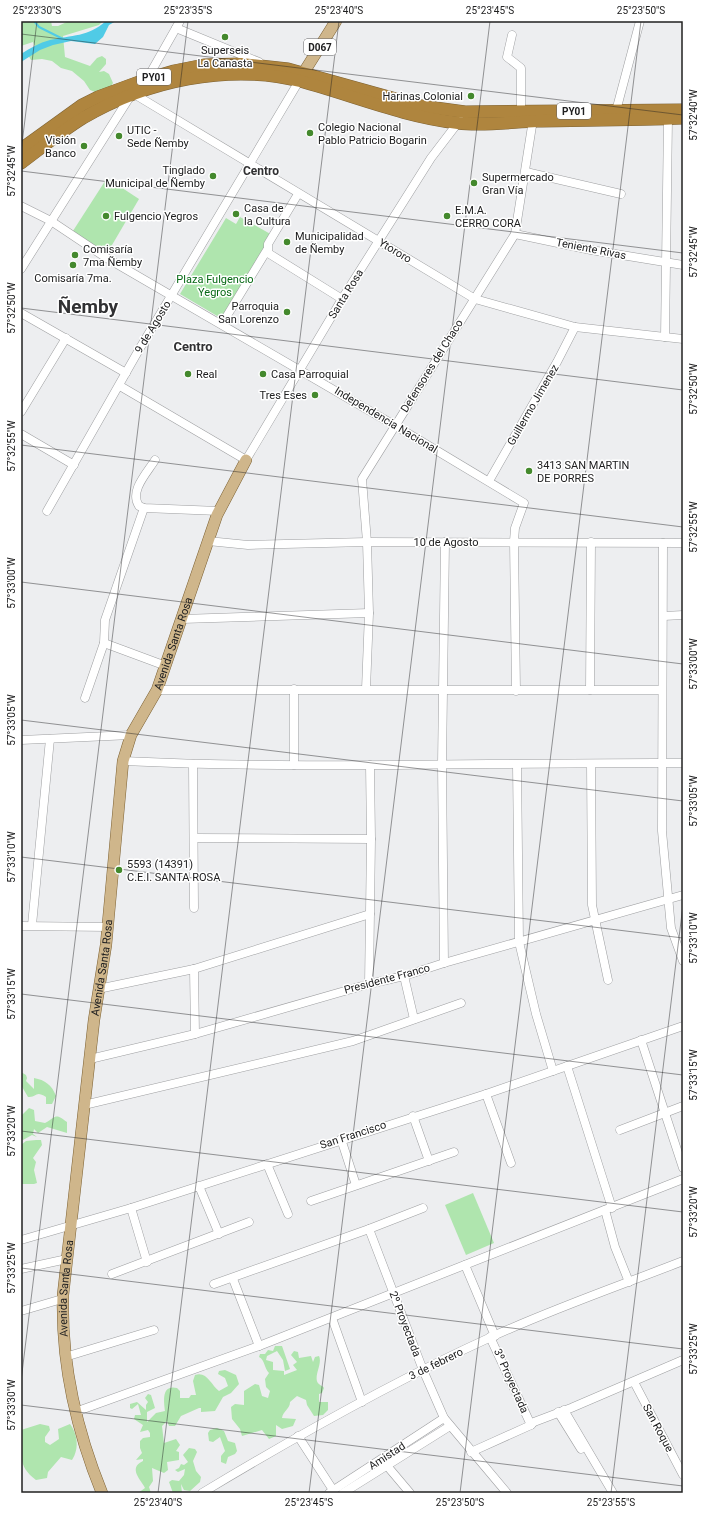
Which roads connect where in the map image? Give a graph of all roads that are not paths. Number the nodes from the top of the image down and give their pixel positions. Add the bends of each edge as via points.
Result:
1 (336, 21) edge
2 (638, 22) edge
3 (178, 24) edge
4 (512, 35) dead end
5 (268, 65) junction
6 (301, 77) junction
7 (147, 79) junction
8 (132, 94) junction
9 (683, 110) edge
10 (616, 111) junction
11 (465, 112) junction
12 (521, 112) junction
13 (683, 118) edge
14 (668, 119) junction
15 (535, 121) junction
16 (458, 123) junction
17 (21, 149) edge
18 (21, 162) edge
19 (250, 165) junction
20 (526, 172) junction
21 (298, 194) junction
22 (621, 194) dead end
23 (21, 206) edge
24 (51, 221) junction
25 (515, 234) junction
26 (379, 242) junction
27 (268, 253) junction
28 (667, 263) junction
29 (683, 265) edge
30 (21, 268) edge
31 (172, 294) junction
32 (342, 299) junction
33 (474, 299) junction
34 (21, 313) edge
35 (222, 324) junction
36 (575, 327) junction
37 (664, 337) junction
38 (66, 338) junction
39 (683, 339) edge
40 (301, 370) junction
41 (126, 373) junction
42 (120, 386) junction
43 (21, 412) edge
44 (394, 425) junction
45 (21, 434) edge
46 (155, 460) dead end
47 (246, 460) junction
48 (74, 465) junction
49 (489, 481) junction
50 (144, 508) junction
51 (219, 511) junction
52 (47, 512) dead end
53 (208, 540) junction
54 (514, 541) junction
55 (367, 542) junction
56 (445, 542) junction
57 (591, 542) junction
58 (663, 543) junction
59 (683, 543) edge
60 (369, 613) junction
61 (664, 616) junction
62 (683, 616) edge
63 (182, 619) junction
64 (104, 643) junction
65 (166, 666) junction
66 (294, 689) junction
67 (366, 689) junction
68 (442, 689) junction
69 (157, 690) junction
70 (590, 690) junction
71 (662, 690) junction
72 (516, 691) junction
73 (85, 698) dead end
74 (130, 735) junction
75 (50, 739) junction
76 (21, 740) edge
77 (123, 761) junction
78 (662, 763) junction
79 (683, 763) edge
80 (193, 764) junction
81 (591, 764) junction
82 (294, 765) junction
83 (370, 765) junction
84 (442, 765) junction
85 (517, 765) junction
86 (194, 838) junction
87 (371, 839) junction
88 (683, 895) edge
89 (667, 900) junction
90 (194, 908) dead end
91 (370, 914) junction
92 (594, 920) junction
93 (32, 925) junction
94 (21, 926) edge
95 (108, 927) junction
96 (519, 942) junction
97 (683, 961) edge
98 (444, 963) junction
99 (194, 969) junction
100 (404, 976) junction
101 (608, 980) dead end
102 (370, 984) junction
103 (98, 989) junction
104 (461, 1003) dead end
105 (414, 1019) junction
106 (683, 1026) edge
107 (195, 1034) junction
108 (641, 1040) junction
109 (90, 1059) junction
110 (566, 1066) junction
111 (554, 1071) junction
112 (486, 1094) junction
113 (84, 1105) junction
114 (683, 1106) edge
115 (666, 1112) junction
116 (413, 1116) junction
117 (620, 1130) dead end
118 (341, 1139) junction
119 (454, 1152) dead end
120 (429, 1161) junction
121 (510, 1163) dead end
122 (267, 1164) junction
123 (683, 1168) edge
124 (683, 1179) edge
125 (356, 1185) junction
126 (200, 1186) junction
127 (311, 1201) dead end
128 (131, 1208) junction
129 (423, 1208) dead end
130 (608, 1209) junction
131 (288, 1214) dead end
132 (249, 1222) dead end
133 (70, 1227) junction
134 (369, 1229) junction
135 (219, 1234) junction
136 (21, 1240) edge
137 (67, 1259) junction
138 (683, 1261) edge
139 (148, 1262) junction
140 (465, 1265) junction
141 (21, 1269) edge
142 (112, 1274) dead end
143 (233, 1279) junction
144 (629, 1282) junction
145 (214, 1284) dead end
146 (393, 1293) junction
147 (62, 1299) junction
148 (21, 1311) edge
149 (332, 1318) junction
150 (154, 1330) dead end
151 (493, 1337) junction
152 (259, 1346) junction
153 (65, 1357) junction
154 (683, 1360) edge
155 (423, 1370) junction
156 (634, 1382) junction
157 (362, 1402) junction
158 (75, 1412) junction
159 (564, 1412) junction
160 (444, 1418) junction
161 (450, 1426) junction
162 (530, 1426) junction
163 (298, 1436) junction
164 (471, 1452) junction
165 (384, 1462) junction
166 (683, 1475) edge
167 (331, 1492) edge
168 (102, 1493) edge
169 (202, 1493) edge
170 (342, 1493) edge
171 (410, 1493) edge
172 (507, 1493) edge
173 (608, 1493) edge
174 (613, 1493) edge

1 - 6 main road, D067
2 - 10 street
3 - 5 street via 246,58
3 - 7 street
4 - 12 street via 507,57 521,68
5 - 6 highway, PY01
5 - 7 highway, PY01 via 204,65
6 - 8 highway, PY01 via 207,76 181,80
6 - 11 highway, PY01 via 408,103
6 - 16 highway, PY01 via 404,112
6 - 19 street, 9 de Agosto / D067
7 - 17 highway, PY01 via 82,105
8 - 18 highway, PY01 via 82,119
8 - 19 street, Ytororo
8 - 24 street
9 - 10 highway, PY01
10 - 12 highway, PY01
11 - 12 highway, PY01
11 - 16 street, Santa Rosa
13 - 14 highway, PY01
14 - 15 highway, PY01
14 - 28 street
15 - 16 highway, PY01
15 - 20 street, Defensores del Chaco via 532,126
16 - 26 street, Santa Rosa via 431,158
19 - 21 street, Ytororo
19 - 31 street, 9 de Agosto / D067
20 - 22 street
20 - 25 street, Defensores del Chaco
21 - 26 street, Ytororo
21 - 27 street via 268,244
23 - 24 street, Independencia Nacional
24 - 30 street
24 - 31 street, Independencia Nacional via 105,257
25 - 28 street, Teniente Rivas
25 - 33 street, Defensores del Chaco
26 - 32 street, Santa Rosa
26 - 33 street, Ytororo
27 - 32 street
27 - 35 street
28 - 29 street, Teniente Rivas
28 - 37 street
31 - 35 street, Independencia Nacional
31 - 41 street, 9 de Agosto / D067
32 - 40 street, Santa Rosa
33 - 36 street, Ytororo
33 - 44 street, Defensores del Chaco
34 - 38 street
35 - 40 street, Independencia Nacional
36 - 37 street, Ytororo
36 - 49 street, Guillermo Jimenez
37 - 39 street, Ytororo
38 - 41 street
38 - 43 street
40 - 44 street, Independencia Nacional
40 - 47 street, Santa Rosa
41 - 42 street, 9 de Agosto / D067
42 - 47 street
42 - 48 street, 9 de Agosto
44 - 49 street, Independencia Nacional
44 - 55 street, Defensores del Chaco via 362,479
45 - 48 street
46 - 50 street via 136,490 137,502
47 - 51 main road, Avenida Santa Rosa
48 - 52 street, 9 de Agosto
49 - 54 street, Independencia Nacional via 524,503 515,528
50 - 51 street
50 - 64 street via 105,620
51 - 53 main road, Avenida Santa Rosa
53 - 55 street, 10 de Agosto via 248,545
53 - 63 main road, Avenida Santa Rosa
54 - 56 street, 10 de Agosto
54 - 57 street, 10 de Agosto
54 - 72 street, Independencia Nacional
55 - 56 street, 10 de Agosto
55 - 60 street, Defensores del Chaco
56 - 68 street
57 - 58 street, 10 de Agosto
57 - 70 street
58 - 59 street, 10 de Agosto
58 - 61 street
60 - 63 street
60 - 67 street, Defensores del Chaco
61 - 62 street
61 - 71 street
63 - 65 main road, Avenida Santa Rosa
64 - 65 street
64 - 73 street
65 - 69 main road, Avenida Santa Rosa
66 - 67 street
66 - 69 street
66 - 82 street
67 - 68 street
68 - 72 street
68 - 84 street
69 - 74 main road, Avenida Santa Rosa
70 - 71 street
70 - 72 street
71 - 78 street
74 - 75 street
74 - 77 main road, Avenida Santa Rosa
75 - 76 street
75 - 93 street
77 - 80 street
77 - 95 main road, Avenida Santa Rosa
78 - 79 street
78 - 81 street
78 - 89 street via 662,831
80 - 82 street
80 - 86 street
81 - 85 street
81 - 92 street
82 - 83 street
83 - 84 street
83 - 87 street
84 - 85 street
84 - 98 street
85 - 96 street
86 - 87 street
86 - 90 street
87 - 91 street
88 - 89 street, Presidente Franco
89 - 92 street, Presidente Franco
89 - 97 street via 671,928
91 - 99 street
91 - 102 street
92 - 96 street, Presidente Franco
92 - 101 street
93 - 94 street
93 - 95 street
95 - 103 main road, Avenida Santa Rosa
96 - 98 street, Presidente Franco
96 - 111 street via 536,1014
98 - 100 street, Presidente Franco
99 - 103 street
99 - 107 street
100 - 102 street, Presidente Franco
100 - 105 street
102 - 107 street, Presidente Franco
103 - 109 main road, Avenida Santa Rosa
104 - 105 street
105 - 113 street via 353,1041
106 - 108 street, San Francisco
107 - 109 street, Presidente Franco
108 - 110 street, San Francisco
108 - 115 street
109 - 113 main road, Avenida Santa Rosa
110 - 111 street, San Francisco
110 - 130 street
111 - 112 street, San Francisco
112 - 116 street, San Francisco
112 - 121 street
113 - 133 main road, Avenida Santa Rosa
114 - 115 street
115 - 117 street
115 - 123 street
116 - 118 street, San Francisco
116 - 120 street
118 - 122 street, San Francisco
118 - 125 street
119 - 120 street
120 - 125 street
122 - 126 street, San Francisco
122 - 131 street
124 - 130 street
125 - 127 street
126 - 128 street, San Francisco
126 - 135 street
128 - 133 street, San Francisco
128 - 139 street
129 - 134 street
130 - 140 street
130 - 144 street via 615,1247
132 - 135 street
133 - 136 street, San Francisco
133 - 137 main road, Avenida Santa Rosa
134 - 143 street
134 - 146 street, 2º Proyectada
135 - 139 street
137 - 141 street
137 - 147 main road, Avenida Santa Rosa
138 - 144 street, 3 de febrero
139 - 142 street
140 - 146 street
140 - 151 street, 3º Proyectada
143 - 145 street
143 - 152 street
144 - 151 street, 3 de febrero
146 - 149 street
146 - 155 street, 2º Proyectada
147 - 148 street
147 - 153 main road, Avenida Santa Rosa
149 - 152 street
149 - 157 street
150 - 153 street
151 - 155 street, 3 de febrero
151 - 162 street, 3º Proyectada
152 - 158 street
153 - 158 main road, Avenida Santa Rosa
154 - 156 street
155 - 157 street, 3 de febrero
155 - 160 street, 2º Proyectada
156 - 159 street
156 - 166 street, San Roque
157 - 163 street, 3 de febrero
158 - 168 main road, Avenida Santa Rosa
159 - 162 street
159 - 173 street
159 - 174 street
160 - 161 street, 2º Proyectada
160 - 165 street, Amistad
161 - 164 street, 2º Proyectada
161 - 165 street, Amistad
162 - 164 street
163 - 167 street
163 - 169 street, 3 de febrero
164 - 172 street, 2º Proyectada
165 - 167 street, Amistad
165 - 170 street, Amistad
165 - 171 street

